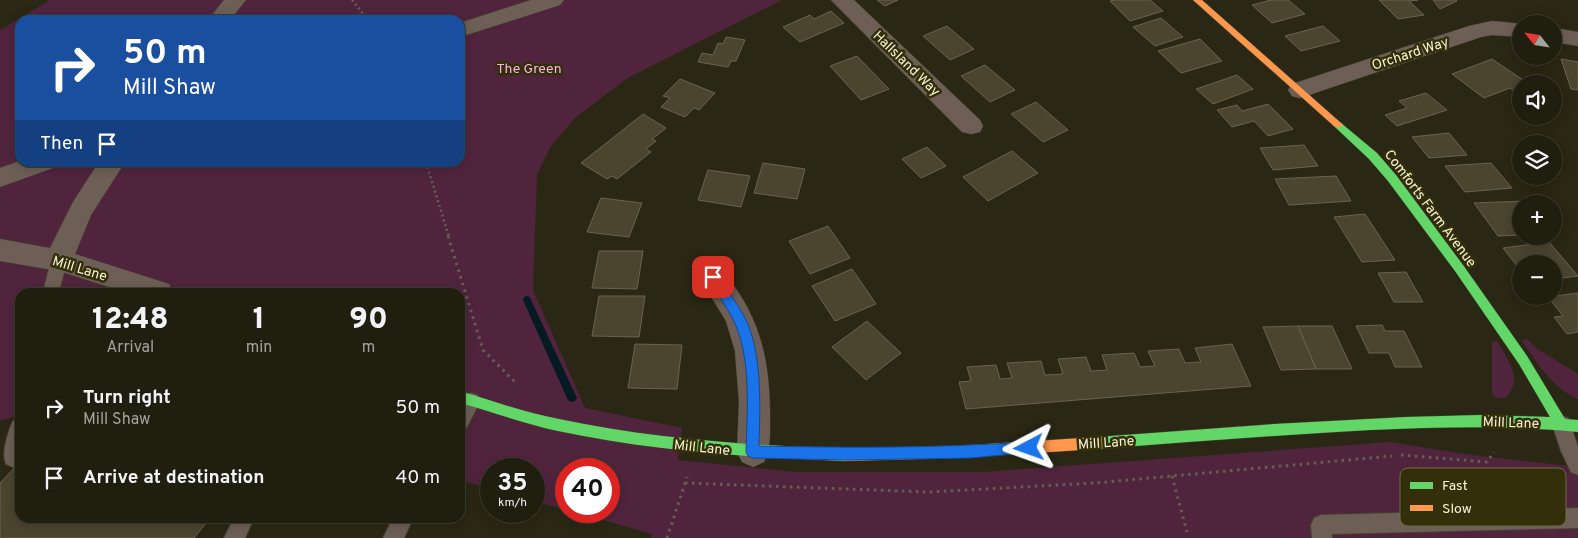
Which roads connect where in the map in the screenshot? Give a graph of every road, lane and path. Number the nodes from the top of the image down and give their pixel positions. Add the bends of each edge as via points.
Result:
1 (234, 0) edge
2 (352, 0) edge
3 (553, 0) edge
4 (842, 0) edge
5 (1197, 0) edge
6 (223, 15) edge
7 (364, 15) edge
8 (465, 28) edge
9 (1512, 29) edge
10 (1562, 36) edge
11 (1578, 39) edge
12 (1300, 90) junction
13 (971, 126) dead end
14 (30, 167) edge
15 (109, 167) edge
16 (428, 167) edge
17 (0, 178) edge
18 (0, 250) edge
19 (59, 260) junction
20 (713, 277) dead end
21 (52, 288) edge
22 (146, 288) edge
23 (464, 288) edge
24 (465, 291) edge
25 (466, 399) edge
26 (526, 418) junction
27 (1499, 420) junction
28 (1570, 425) edge
29 (15, 449) edge
30 (753, 452) junction
31 (13, 458) dead end
32 (1578, 466) edge
33 (1172, 476) junction
34 (242, 523) edge
35 (400, 523) edge
36 (1400, 523) edge
37 (1187, 532) dead end
38 (234, 538) edge
39 (393, 538) edge
40 (667, 538) edge
41 (1322, 538) edge

1 - 6 street
2 - 7 path
3 - 8 street
4 - 13 street, Hallsland Way
5 - 12 street, Comforts Farm Avenue
9 - 12 street, Orchard Way via 1477,31
10 - 11 street
12 - 28 street, Comforts Farm Avenue via 1373,156 1392,178
14 - 17 street
15 - 19 street via 65,239
16 - 23 path
18 - 19 street, Mill Lane
19 - 21 lane
19 - 22 street, Mill Lane
20 - 30 street via 740,319 748,347 754,387
24 - 26 path via 483,350 526,393
25 - 26 street, Mill Lane
26 - 30 street, Mill Lane via 589,433 695,448
27 - 28 street, Mill Lane
27 - 30 street, Mill Lane via 1339,425 971,452
27 - 33 path via 1504,435 1487,462 1402,455
28 - 32 lane via 1570,451
29 - 31 lane
33 - 37 path
33 - 40 path via 928,492 685,483
34 - 38 lane
35 - 39 lane
36 - 41 lane via 1321,525

